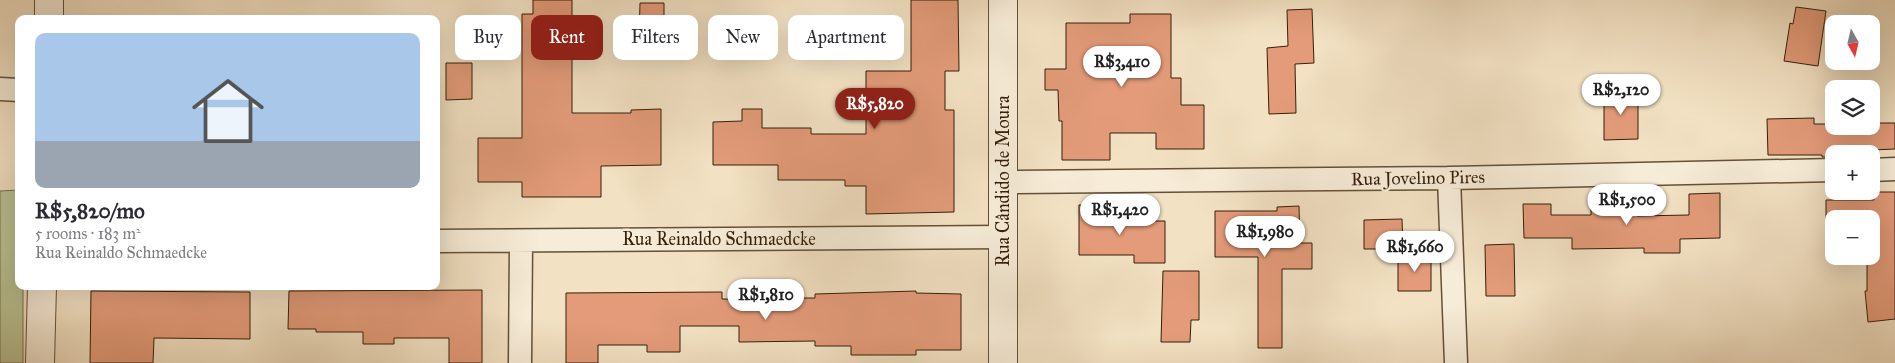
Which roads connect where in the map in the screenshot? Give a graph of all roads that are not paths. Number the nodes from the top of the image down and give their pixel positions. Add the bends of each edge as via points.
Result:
1 (50, 0) edge
2 (1003, 0) edge
3 (49, 15) edge
4 (0, 89) edge
5 (15, 90) edge
6 (1895, 169) edge
7 (1825, 170) edge
8 (1880, 170) edge
9 (1449, 178) junction
10 (1003, 182) junction
11 (1003, 237) junction
12 (440, 241) edge
13 (521, 241) junction
14 (42, 290) edge
15 (40, 363) edge
16 (520, 363) edge
17 (1003, 363) edge
18 (1456, 363) edge

1 - 3 street
2 - 10 street, Rua Cândido de Moura
4 - 5 street
6 - 8 street
7 - 9 street, Rua Jovelino Pires
9 - 10 street, Rua Jovelino Pires
9 - 18 street
10 - 11 street, Rua Cândido de Moura
11 - 13 street, Rua Reinaldo Schmaedcke
11 - 17 street, Rua Cândido de Moura
12 - 13 street, Rua Reinaldo Schmaedcke
13 - 16 street
14 - 15 street

